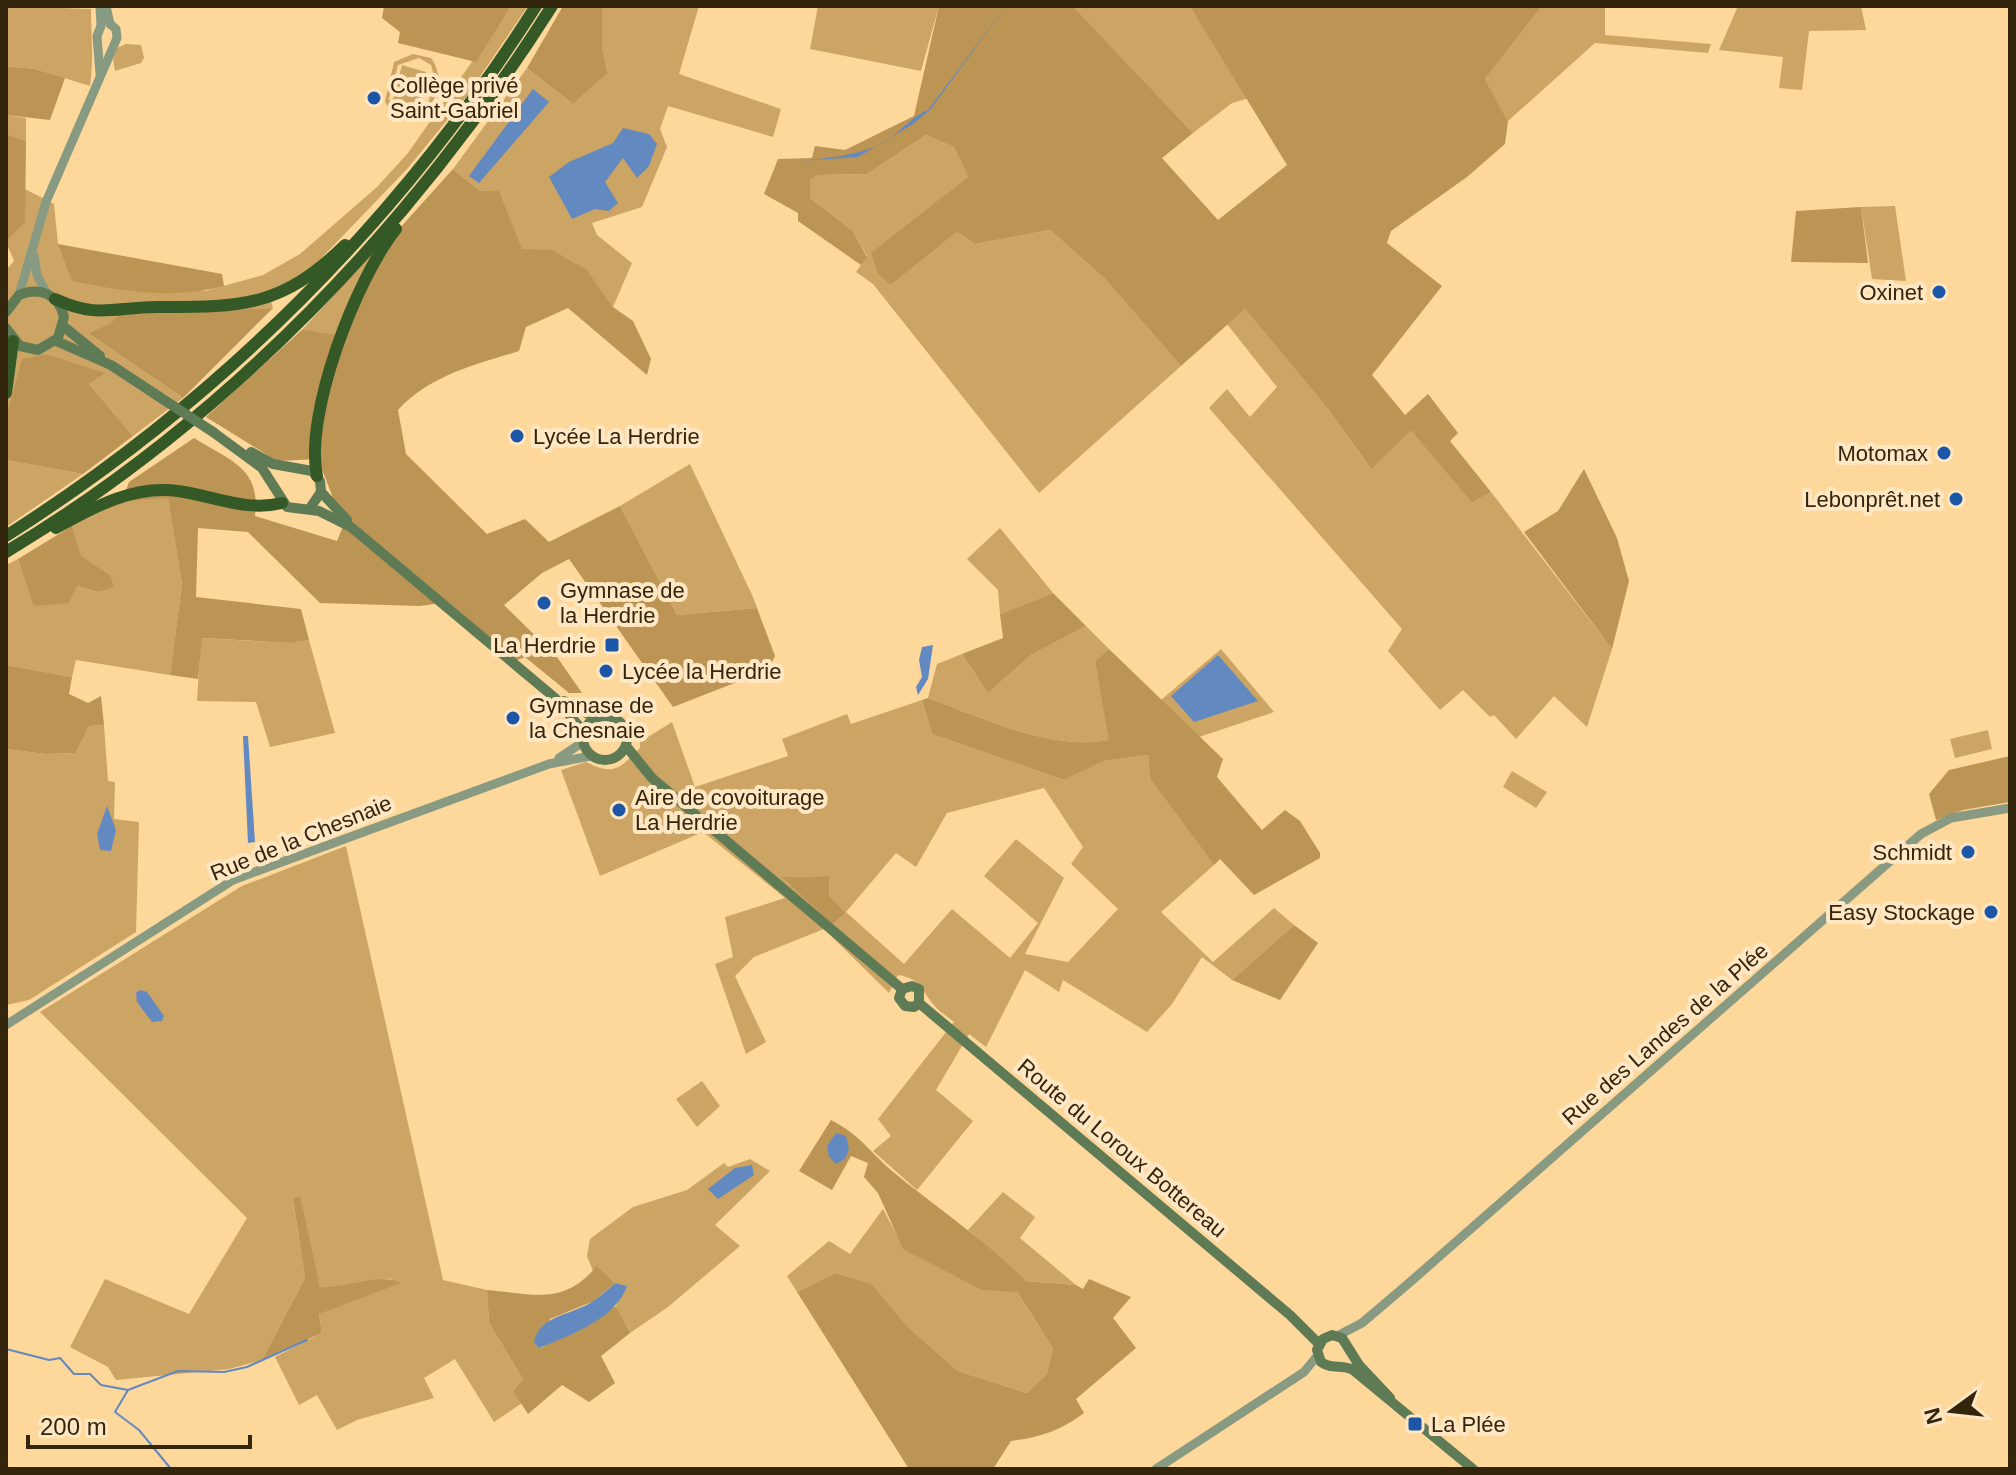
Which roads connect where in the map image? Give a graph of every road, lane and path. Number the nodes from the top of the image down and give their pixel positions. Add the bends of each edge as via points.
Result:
1 (100, 6) edge
2 (106, 6) edge
3 (536, 6) edge
4 (552, 6) edge
5 (106, 25) junction
6 (100, 42) junction
7 (113, 43) junction
8 (101, 77) junction
9 (427, 183) junction
10 (375, 222) junction
11 (34, 252) junction
12 (51, 296) junction
13 (14, 298) edge
14 (6, 312) edge
15 (63, 326) junction
16 (6, 328) edge
17 (13, 341) junction
18 (56, 341) junction
19 (111, 365) junction
20 (6, 393) edge
21 (227, 441) junction
22 (290, 469) junction
23 (317, 476) junction
24 (321, 492) junction
25 (280, 496) junction
26 (310, 508) junction
27 (351, 527) junction
28 (34, 535) junction
29 (6, 536) edge
30 (6, 552) edge
31 (555, 698) junction
32 (596, 718) junction
33 (584, 737) junction
34 (626, 746) junction
35 (591, 756) junction
36 (614, 759) junction
37 (549, 764) junction
38 (652, 778) junction
39 (2010, 808) edge
40 (6, 1025) edge
41 (1362, 1323) junction
42 (1337, 1336) junction
43 (1320, 1346) junction
44 (1349, 1349) junction
45 (1342, 1365) junction
46 (1325, 1366) junction
47 (1304, 1372) junction
48 (1390, 1398) junction
49 (1156, 1469) edge
50 (1473, 1469) edge

1 - 5 street
2 - 5 street
3 - 10 highway via 459,119
4 - 9 highway
5 - 6 street via 97,33
5 - 7 street via 118,32
6 - 7 street
6 - 8 street
7 - 8 street
8 - 11 street via 46,202
9 - 23 highway via 424,195 372,262 347,315 316,431
9 - 28 highway via 309,313 227,389 132,466
10 - 12 highway via 301,282 249,304 89,312
10 - 29 highway via 212,384 117,460
11 - 12 street via 37,275
11 - 13 street
12 - 13 main road via 34,291
12 - 15 main road via 63,312
13 - 14 main road
15 - 18 main road
15 - 19 main road
16 - 17 main road
17 - 18 main road via 33,350
17 - 20 highway
18 - 19 main road
19 - 21 main road, bridge
21 - 22 main road
21 - 25 main road via 262,468
22 - 23 main road via 305,468
22 - 25 main road via 281,478
23 - 24 main road
24 - 26 main road
24 - 27 main road
25 - 26 main road via 298,511
25 - 28 highway via 237,504 148,490
26 - 27 main road
27 - 31 main road
28 - 30 highway
31 - 32 main road
31 - 33 main road
32 - 33 main road
32 - 34 main road via 619,721 626,729
33 - 35 main road
33 - 37 street via 577,749
34 - 36 main road
34 - 38 main road
35 - 36 main road
35 - 37 street
36 - 38 main road
37 - 40 street, Rue de la Chesnaie via 233,880
38 - 43 main road, Route du Loroux Bottereau via 902,989 902,1004 911,1008 919,1003
39 - 41 street, Rue des Landes de la Plée via 1951,818 1921,834
41 - 42 street, Rue des Landes de la Plée
41 - 44 street, Rue des Landes de la Plée
42 - 43 main road
42 - 44 main road
43 - 46 main road
43 - 47 street
44 - 45 main road
44 - 48 main road
45 - 46 main road
45 - 48 main road
46 - 47 street
47 - 49 street
48 - 50 main road

